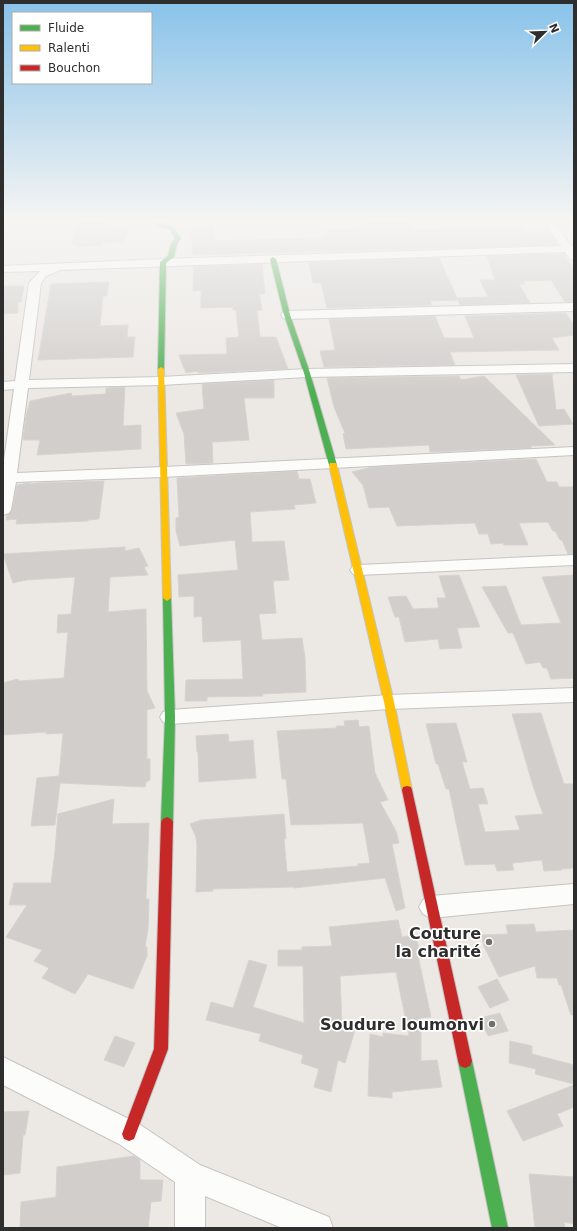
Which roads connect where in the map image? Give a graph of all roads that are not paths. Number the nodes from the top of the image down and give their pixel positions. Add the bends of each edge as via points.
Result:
1 (38, 279) edge
2 (162, 279) edge
3 (279, 279) edge
4 (574, 307) edge
5 (287, 315) junction
6 (574, 368) edge
7 (307, 373) junction
8 (161, 381) junction
9 (22, 384) junction
10 (3, 386) edge
11 (574, 451) edge
12 (333, 463) junction
13 (163, 472) junction
14 (9, 478) junction
15 (3, 510) edge
16 (574, 560) edge
17 (359, 570) junction
18 (574, 695) edge
19 (389, 702) junction
20 (170, 717) junction
21 (574, 894) edge
22 (431, 907) junction
23 (3, 1071) edge
24 (130, 1134) junction
25 (190, 1175) junction
26 (190, 1228) edge
27 (318, 1228) edge
28 (500, 1228) edge

1 - 9 street via 35,283
2 - 8 street
3 - 5 street
4 - 5 street
5 - 7 street
6 - 7 street
7 - 8 street
7 - 12 street
8 - 9 street
8 - 13 street
9 - 10 street
9 - 14 street
11 - 12 street
12 - 13 street
12 - 17 street
13 - 14 street
13 - 20 street
14 - 15 street
16 - 17 street
17 - 19 street
18 - 19 street
19 - 20 street
19 - 22 street
20 - 24 street via 161,1048
21 - 22 street
22 - 28 street
23 - 24 street
24 - 25 street
25 - 26 street
25 - 27 street

